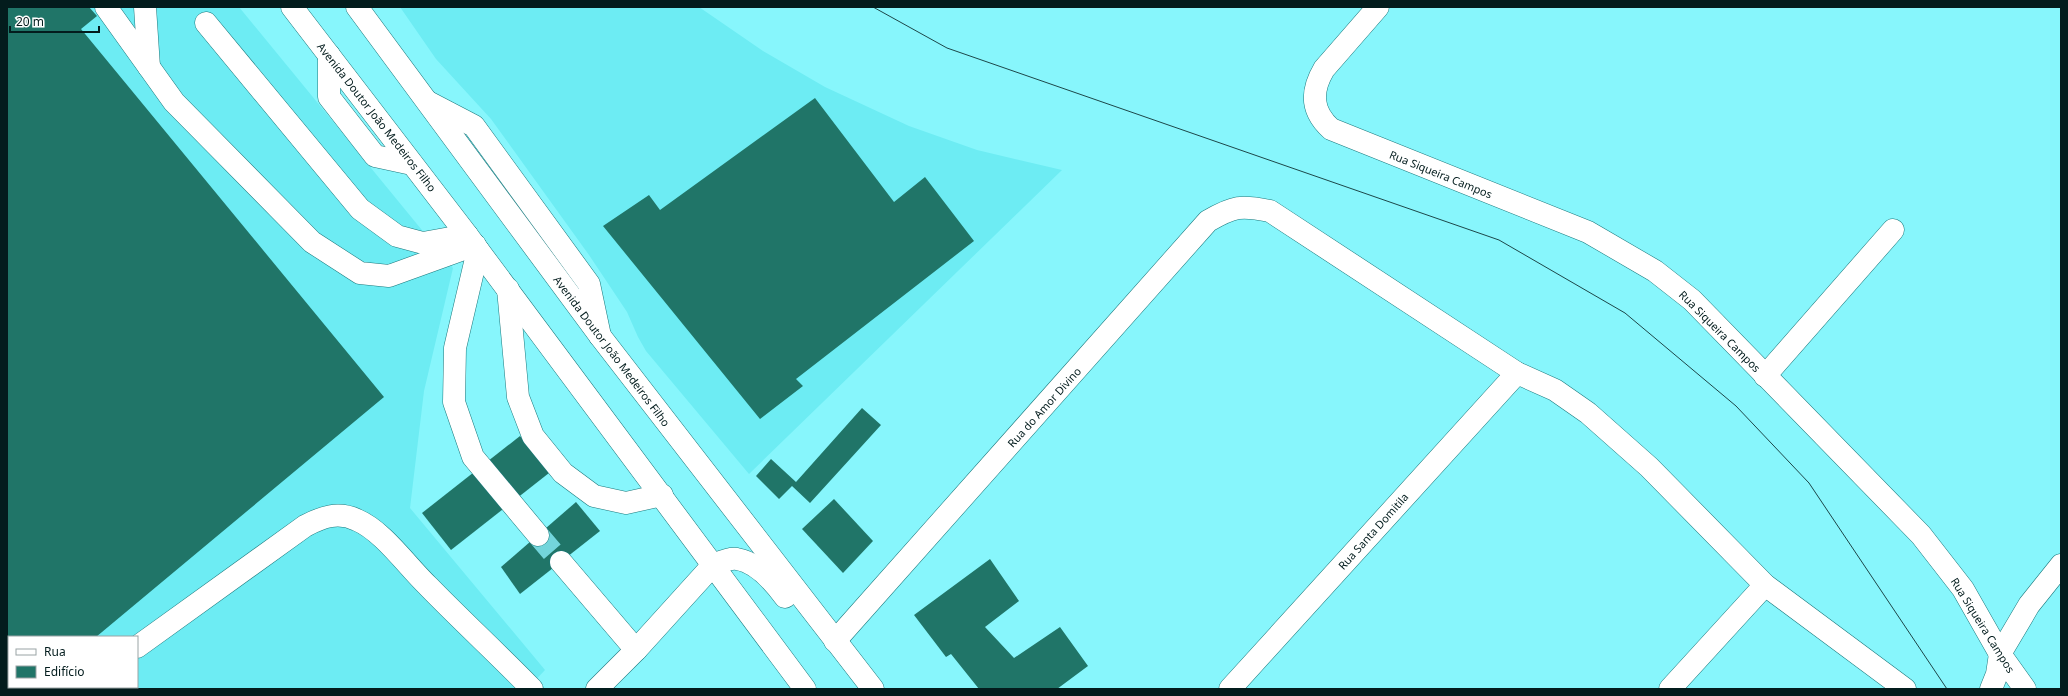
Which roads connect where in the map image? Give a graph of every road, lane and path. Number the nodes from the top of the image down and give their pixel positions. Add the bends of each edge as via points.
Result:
1 (106, 7) edge
2 (145, 7) edge
3 (292, 7) edge
4 (357, 7) edge
5 (1378, 7) edge
6 (206, 23) dead end
7 (149, 67) junction
8 (1893, 230) dead end
9 (473, 243) junction
10 (508, 289) junction
11 (1517, 373) junction
12 (1765, 376) junction
13 (662, 495) junction
14 (538, 535) tunnel mouth
15 (561, 562) tunnel mouth
16 (713, 565) junction
17 (2061, 565) edge
18 (1765, 585) junction
19 (835, 641) junction
20 (138, 646) edge
21 (636, 650) junction
22 (2000, 654) junction
23 (532, 689) edge
24 (597, 689) edge
25 (805, 689) edge
26 (854, 689) edge
27 (873, 689) edge
28 (1230, 689) edge
29 (1670, 689) edge
30 (1905, 689) edge
31 (1991, 689) edge
32 (2025, 689) edge

1 - 7 street
2 - 7 street
3 - 9 street, Avenida Doutor João Medeiros Filho
4 - 19 street, Avenida Doutor João Medeiros Filho via 600,336
5 - 12 street, Rua Siqueira Campos via 1324,69 1318,80 1315,106 1320,119 1331,129 1588,232 1619,249 1655,271 1692,300
6 - 9 street via 360,210 397,236 423,242
7 - 9 street via 174,102 312,242 360,273 390,276
8 - 12 street
9 - 10 street, Avenida Doutor João Medeiros Filho
9 - 14 street via 455,348 454,402 473,457
10 - 13 street, Avenida Doutor João Medeiros Filho
10 - 13 street via 518,397 533,436 563,473 594,496 626,503
11 - 18 street via 1555,390 1594,418 1649,467
11 - 19 street, Rua do Amor Divino via 1270,212 1248,206 1227,210 1208,222
11 - 28 street, Rua Santa Domitila
12 - 22 street, Rua Siqueira Campos via 1922,535 1963,589
13 - 16 street, Avenida Doutor João Medeiros Filho
15 - 21 street
16 - 21 street
16 - 25 street, Avenida Doutor João Medeiros Filho
16 - 26 street via 737,559 754,567 775,583
17 - 22 street via 2029,605
18 - 29 street
18 - 30 street
19 - 27 street, Avenida Doutor João Medeiros Filho
20 - 23 street via 305,526 324,517 340,515 357,519 370,527
21 - 24 street
22 - 31 street via 1998,674
22 - 32 street, Rua Siqueira Campos

